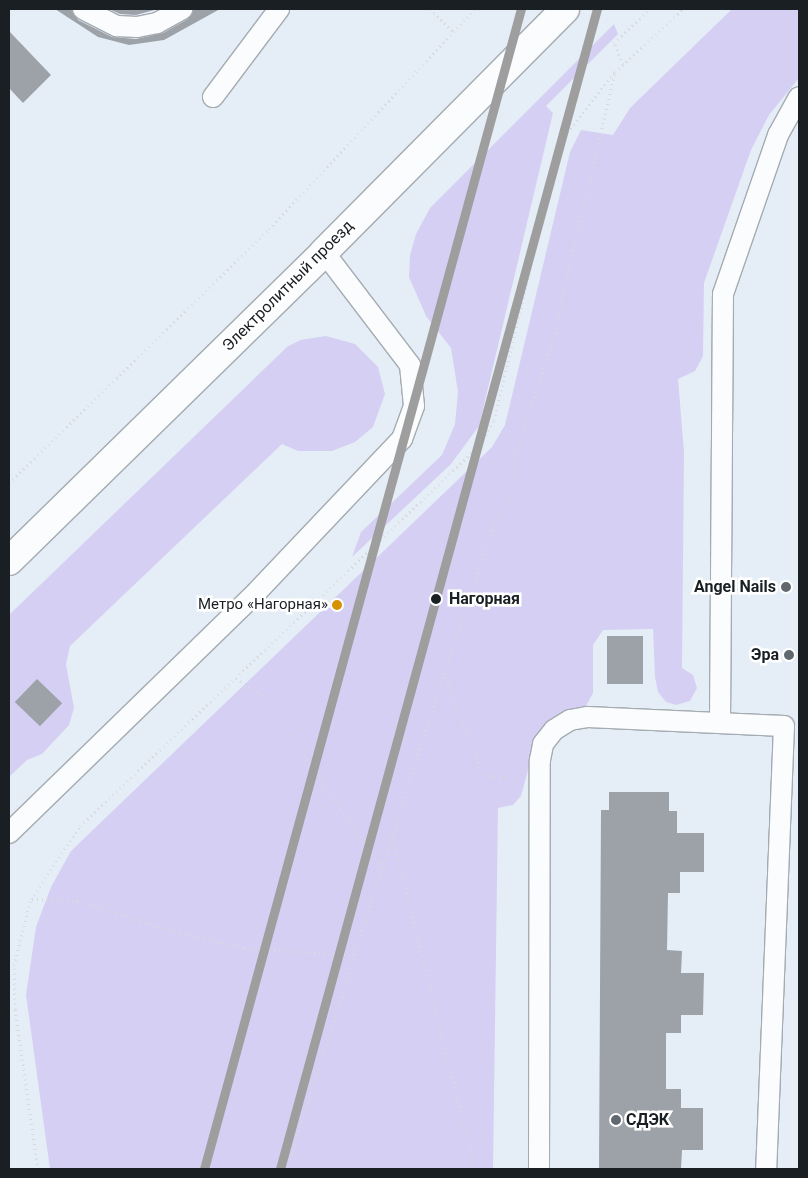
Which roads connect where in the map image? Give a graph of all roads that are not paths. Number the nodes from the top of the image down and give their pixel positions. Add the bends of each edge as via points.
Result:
1 (83, 9) edge
2 (182, 9) edge
3 (279, 9) edge
4 (565, 9) edge
5 (213, 97) dead end
6 (799, 97) edge
7 (324, 252) junction
8 (9, 561) edge
9 (720, 722) junction
10 (791, 726) edge
11 (9, 833) edge
12 (539, 1169) edge
13 (766, 1169) edge

1 - 2 lane via 117,26 137,27 157,23
3 - 5 lane
4 - 7 street, Электролитный проезд
6 - 9 lane via 778,135 723,294
7 - 8 street, Электролитный проезд
7 - 11 lane via 410,366 414,406 402,439 250,599
9 - 10 lane
9 - 12 lane via 587,717 570,720 554,730 543,744 540,780
10 - 13 lane

